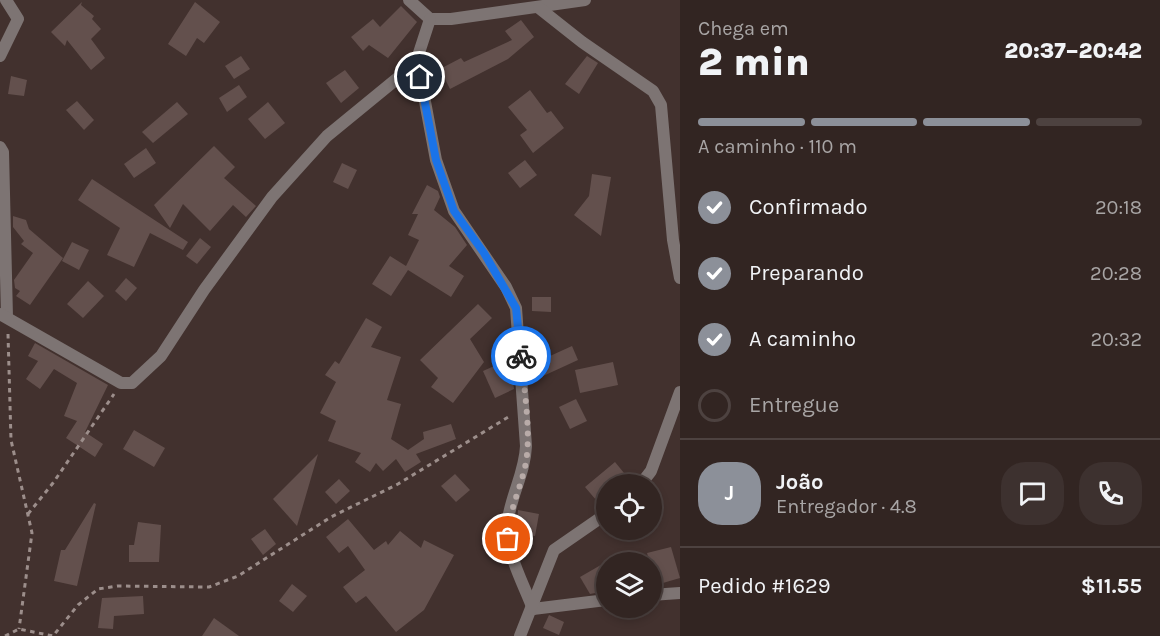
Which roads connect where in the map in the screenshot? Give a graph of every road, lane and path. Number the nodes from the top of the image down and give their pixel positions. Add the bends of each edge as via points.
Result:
1 (6, 0) edge
2 (409, 0) edge
3 (585, 0) edge
4 (539, 8) junction
5 (430, 19) junction
6 (0, 56) edge
7 (417, 59) junction
8 (0, 147) edge
9 (680, 278) edge
10 (4, 315) edge
11 (121, 384) junction
12 (680, 392) edge
13 (525, 408) junction
14 (649, 474) edge
15 (28, 514) junction
16 (596, 521) edge
17 (680, 594) edge
18 (662, 595) edge
19 (596, 601) edge
20 (533, 609) junction
21 (19, 629) junction
22 (5, 636) edge
23 (520, 636) edge

1 - 6 street via 18,19
2 - 5 street
3 - 4 street
4 - 5 street
4 - 9 street via 654,91 661,105
5 - 7 street
7 - 11 street via 327,136 272,197 161,356 132,383
7 - 13 street via 436,160 454,211 516,308
8 - 10 street
10 - 11 street
10 - 15 path via 11,440
11 - 15 path
12 - 14 street
13 - 20 street via 525,466 508,519 508,539
13 - 21 path via 398,484 331,517 238,576 209,587 98,589 78,605 53,636
15 - 21 path via 32,533
16 - 20 street via 554,550
17 - 18 street
19 - 20 street
20 - 23 street
21 - 22 path

